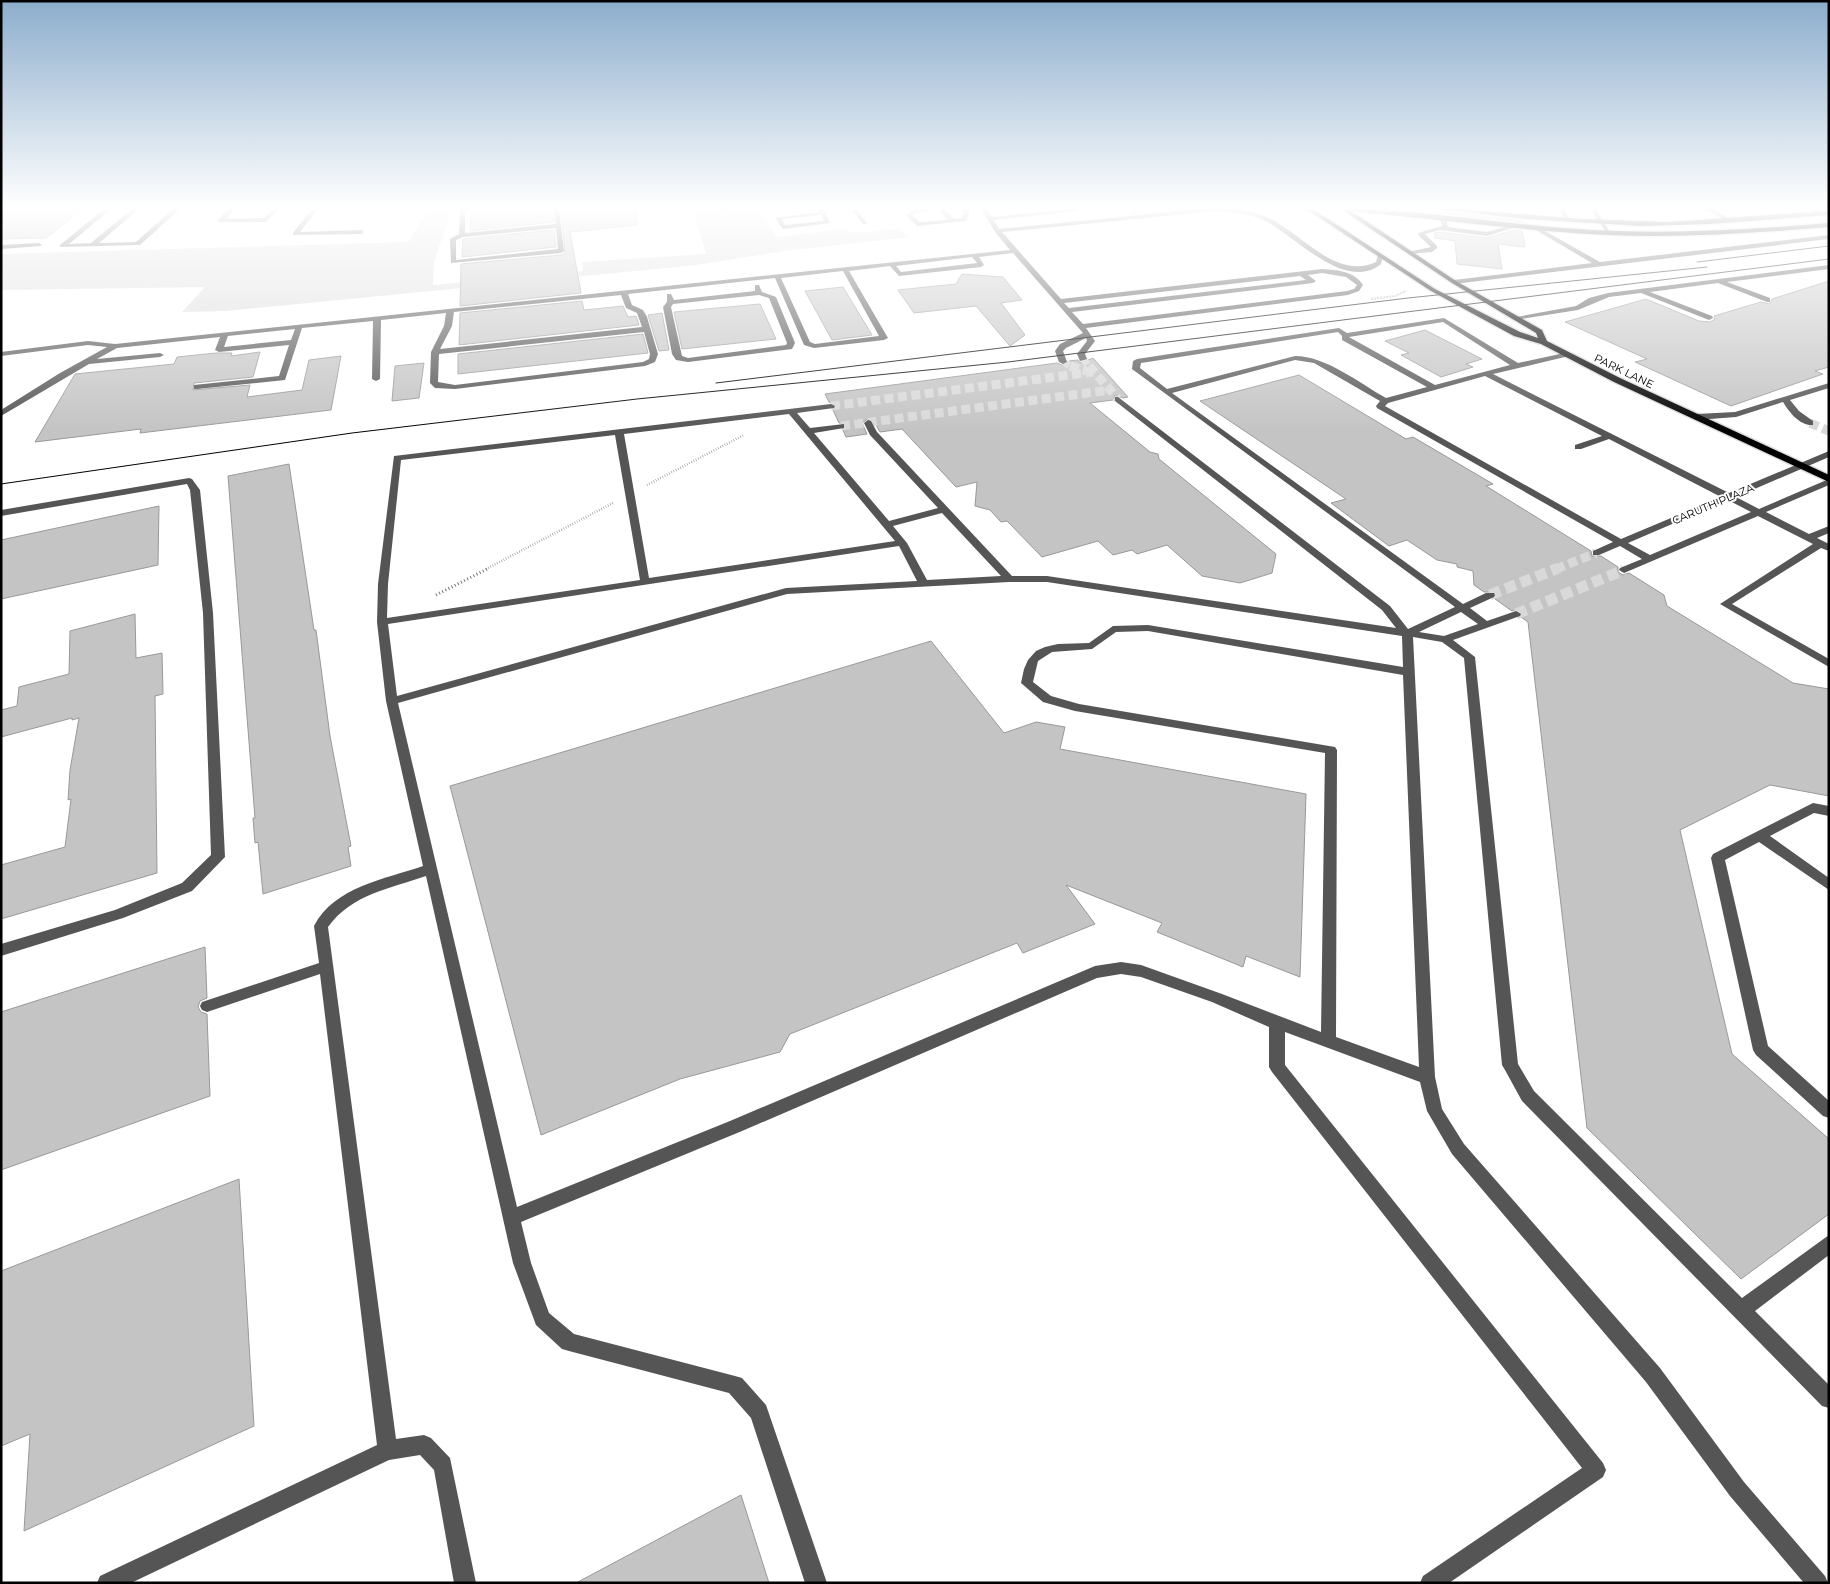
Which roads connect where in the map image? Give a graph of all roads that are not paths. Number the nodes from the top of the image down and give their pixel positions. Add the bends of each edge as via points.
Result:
1 (716, 283) edge
2 (756, 283) edge
3 (780, 283) edge
4 (853, 283) edge
5 (1043, 283) edge
6 (1215, 283) edge
7 (1296, 283) edge
8 (1358, 283) edge
9 (1423, 283) edge
10 (1456, 283) edge
11 (1704, 283) edge
12 (1724, 283) edge
13 (666, 288) junction
14 (1642, 291) junction
15 (624, 293) junction
16 (759, 293) junction
17 (1768, 300) dead end
18 (1059, 301) junction
19 (671, 302) junction
20 (1068, 310) junction
21 (450, 312) junction
22 (1515, 318) junction
23 (1709, 318) dead end
24 (376, 319) junction
25 (1082, 326) junction
26 (299, 327) junction
27 (647, 329) junction
28 (1088, 334) junction
29 (225, 335) junction
30 (1346, 335) junction
31 (294, 342) junction
32 (1544, 342) junction
33 (115, 346) junction
34 (436, 352) junction
35 (1, 354) edge
36 (160, 354) dead end
37 (1566, 354) junction
38 (1083, 360) dead end
39 (1063, 362) dead end
40 (86, 363) junction
41 (1517, 366) junction
42 (1486, 373) junction
43 (376, 379) dead end
44 (1829, 385) edge
45 (198, 387) dead end
46 (1433, 387) junction
47 (1166, 392) junction
48 (1118, 399) tunnel mouth
49 (1786, 399) junction
50 (1385, 401) junction
51 (831, 406) tunnel mouth
52 (791, 411) junction
53 (1, 414) edge
54 (1696, 417) junction
55 (868, 423) dead end
56 (1810, 423) tunnel mouth
57 (841, 426) tunnel mouth
58 (619, 431) junction
59 (808, 431) junction
60 (1609, 436) junction
61 (1578, 447) dead end
62 (1829, 454) edge
63 (1802, 466) junction
64 (1829, 481) edge
65 (1729, 497) junction
66 (944, 509) junction
67 (1758, 512) junction
68 (1, 513) edge
69 (887, 525) junction
70 (1829, 529) edge
71 (1808, 538) junction
72 (902, 543) junction
73 (1621, 543) junction
74 (1825, 546) edge
75 (1596, 553) tunnel mouth
76 (1650, 559) junction
77 (1624, 570) tunnel mouth
78 (1009, 579) junction
79 (645, 582) junction
80 (924, 584) junction
81 (1490, 595) tunnel mouth
82 (1464, 608) junction
83 (1516, 614) tunnel mouth
84 (382, 622) junction
85 (1486, 625) junction
86 (1407, 635) junction
87 (1445, 640) junction
88 (1829, 664) edge
89 (1409, 672) junction
90 (392, 701) junction
91 (1829, 811) edge
92 (1760, 836) junction
93 (430, 869) junction
94 (1829, 885) edge
95 (1, 950) edge
96 (327, 966) junction
97 (207, 1006) dead end
98 (1277, 1023) junction
99 (1328, 1041) junction
100 (1427, 1077) junction
101 (1829, 1111) edge
102 (511, 1218) junction
103 (1829, 1244) edge
104 (1740, 1311) junction
105 (1827, 1394) edge
106 (388, 1450) junction
107 (107, 1583) edge
108 (465, 1583) edge
109 (816, 1583) edge
110 (1430, 1583) edge
111 (1818, 1583) edge

1 - 13 street
2 - 16 street
3 - 4 street via 808,343 814,346 884,338
5 - 18 street
6 - 18 street
7 - 20 street
8 - 25 street via 1357,290 1348,294
9 - 32 main road, PARK LANE via 1517,334
10 - 22 main road, PARK LANE
11 - 14 street
12 - 17 street
13 - 15 street
13 - 19 street
14 - 22 street via 1608,295 1578,308
14 - 23 street
15 - 21 street
15 - 27 street via 629,306 640,312
16 - 19 street
16 - 19 street via 772,297 792,343 789,347 688,360 679,358 667,307
18 - 20 street
20 - 25 street
21 - 24 street
21 - 34 street via 448,326
22 - 32 main road, PARK LANE via 1539,332
24 - 26 street
24 - 43 street
25 - 28 street
26 - 29 street
26 - 31 street
27 - 34 street
27 - 34 street via 654,354 652,360 645,364 455,387 434,383
28 - 38 street via 1091,341 1080,354
28 - 39 street via 1063,346 1059,351
29 - 31 street via 219,350
29 - 33 street
30 - 41 street via 1444,320
30 - 46 street via 1345,338
30 - 47 street via 1339,330 1137,361 1136,369
31 - 45 street via 282,378
32 - 37 main road, PARK LANE
33 - 35 street via 88,342
33 - 40 street
36 - 40 street
37 - 41 street
37 - 54 main road, PARK LANE
40 - 53 street
41 - 42 street
42 - 46 street
42 - 60 street
44 - 49 street
46 - 50 street
47 - 50 street via 1295,358 1306,358 1317,361
47 - 82 street
48 - 86 street via 1386,608
49 - 54 street via 1736,414
49 - 56 street via 1789,407
50 - 73 street via 1380,406
51 - 52 street
52 - 58 street
52 - 59 street
54 - 63 main road, PARK LANE
55 - 66 street via 873,433
57 - 59 street
58 - 79 street
58 - 84 street via 397,458 385,550
59 - 69 street
60 - 61 street
60 - 65 street
62 - 63 street, CARUTH PLAZA
63 - 64 main road, PARK LANE
63 - 65 street, CARUTH PLAZA
64 - 67 street, CARUTH PLAZA
65 - 67 street
65 - 73 street, CARUTH PLAZA
66 - 69 street
66 - 78 street
67 - 71 street
67 - 76 street, CARUTH PLAZA
68 - 95 street via 189,481 195,490 208,613 218,857 187,887 118,914
69 - 72 street
70 - 71 street
71 - 74 street
72 - 79 street
72 - 80 street
73 - 75 street, CARUTH PLAZA
73 - 76 street
74 - 88 street via 1725,604
76 - 77 street, CARUTH PLAZA
78 - 80 street
78 - 86 street via 1079,583
79 - 84 street
80 - 90 street via 786,591
81 - 82 street
82 - 85 street
82 - 86 street via 1422,624
83 - 85 street
84 - 90 street
85 - 87 street
86 - 87 street
86 - 89 street
87 - 104 street via 1469,657 1510,1065 1528,1096
89 - 99 street via 1148,628 1113,628 1092,646 1052,647 1036,656 1027,668 1027,682 1047,699 1079,708 1331,750
89 - 100 street
90 - 93 street
91 - 92 street via 1813,808
92 - 94 street
92 - 101 street via 1718,858 1761,1050
93 - 96 street via 352,896 333,910 321,926
93 - 102 street
96 - 97 street
96 - 106 street
98 - 99 street
98 - 102 street via 1141,971 1121,968 1095,972
98 - 110 street via 1277,1067 1596,1470
99 - 100 street
100 - 111 street via 1435,1111 1458,1149 1653,1375 1738,1489
102 - 109 street via 522,1263 542,1319 569,1342 735,1385 758,1412
103 - 104 street
104 - 105 street
106 - 107 street
106 - 108 street via 424,1445 443,1465

